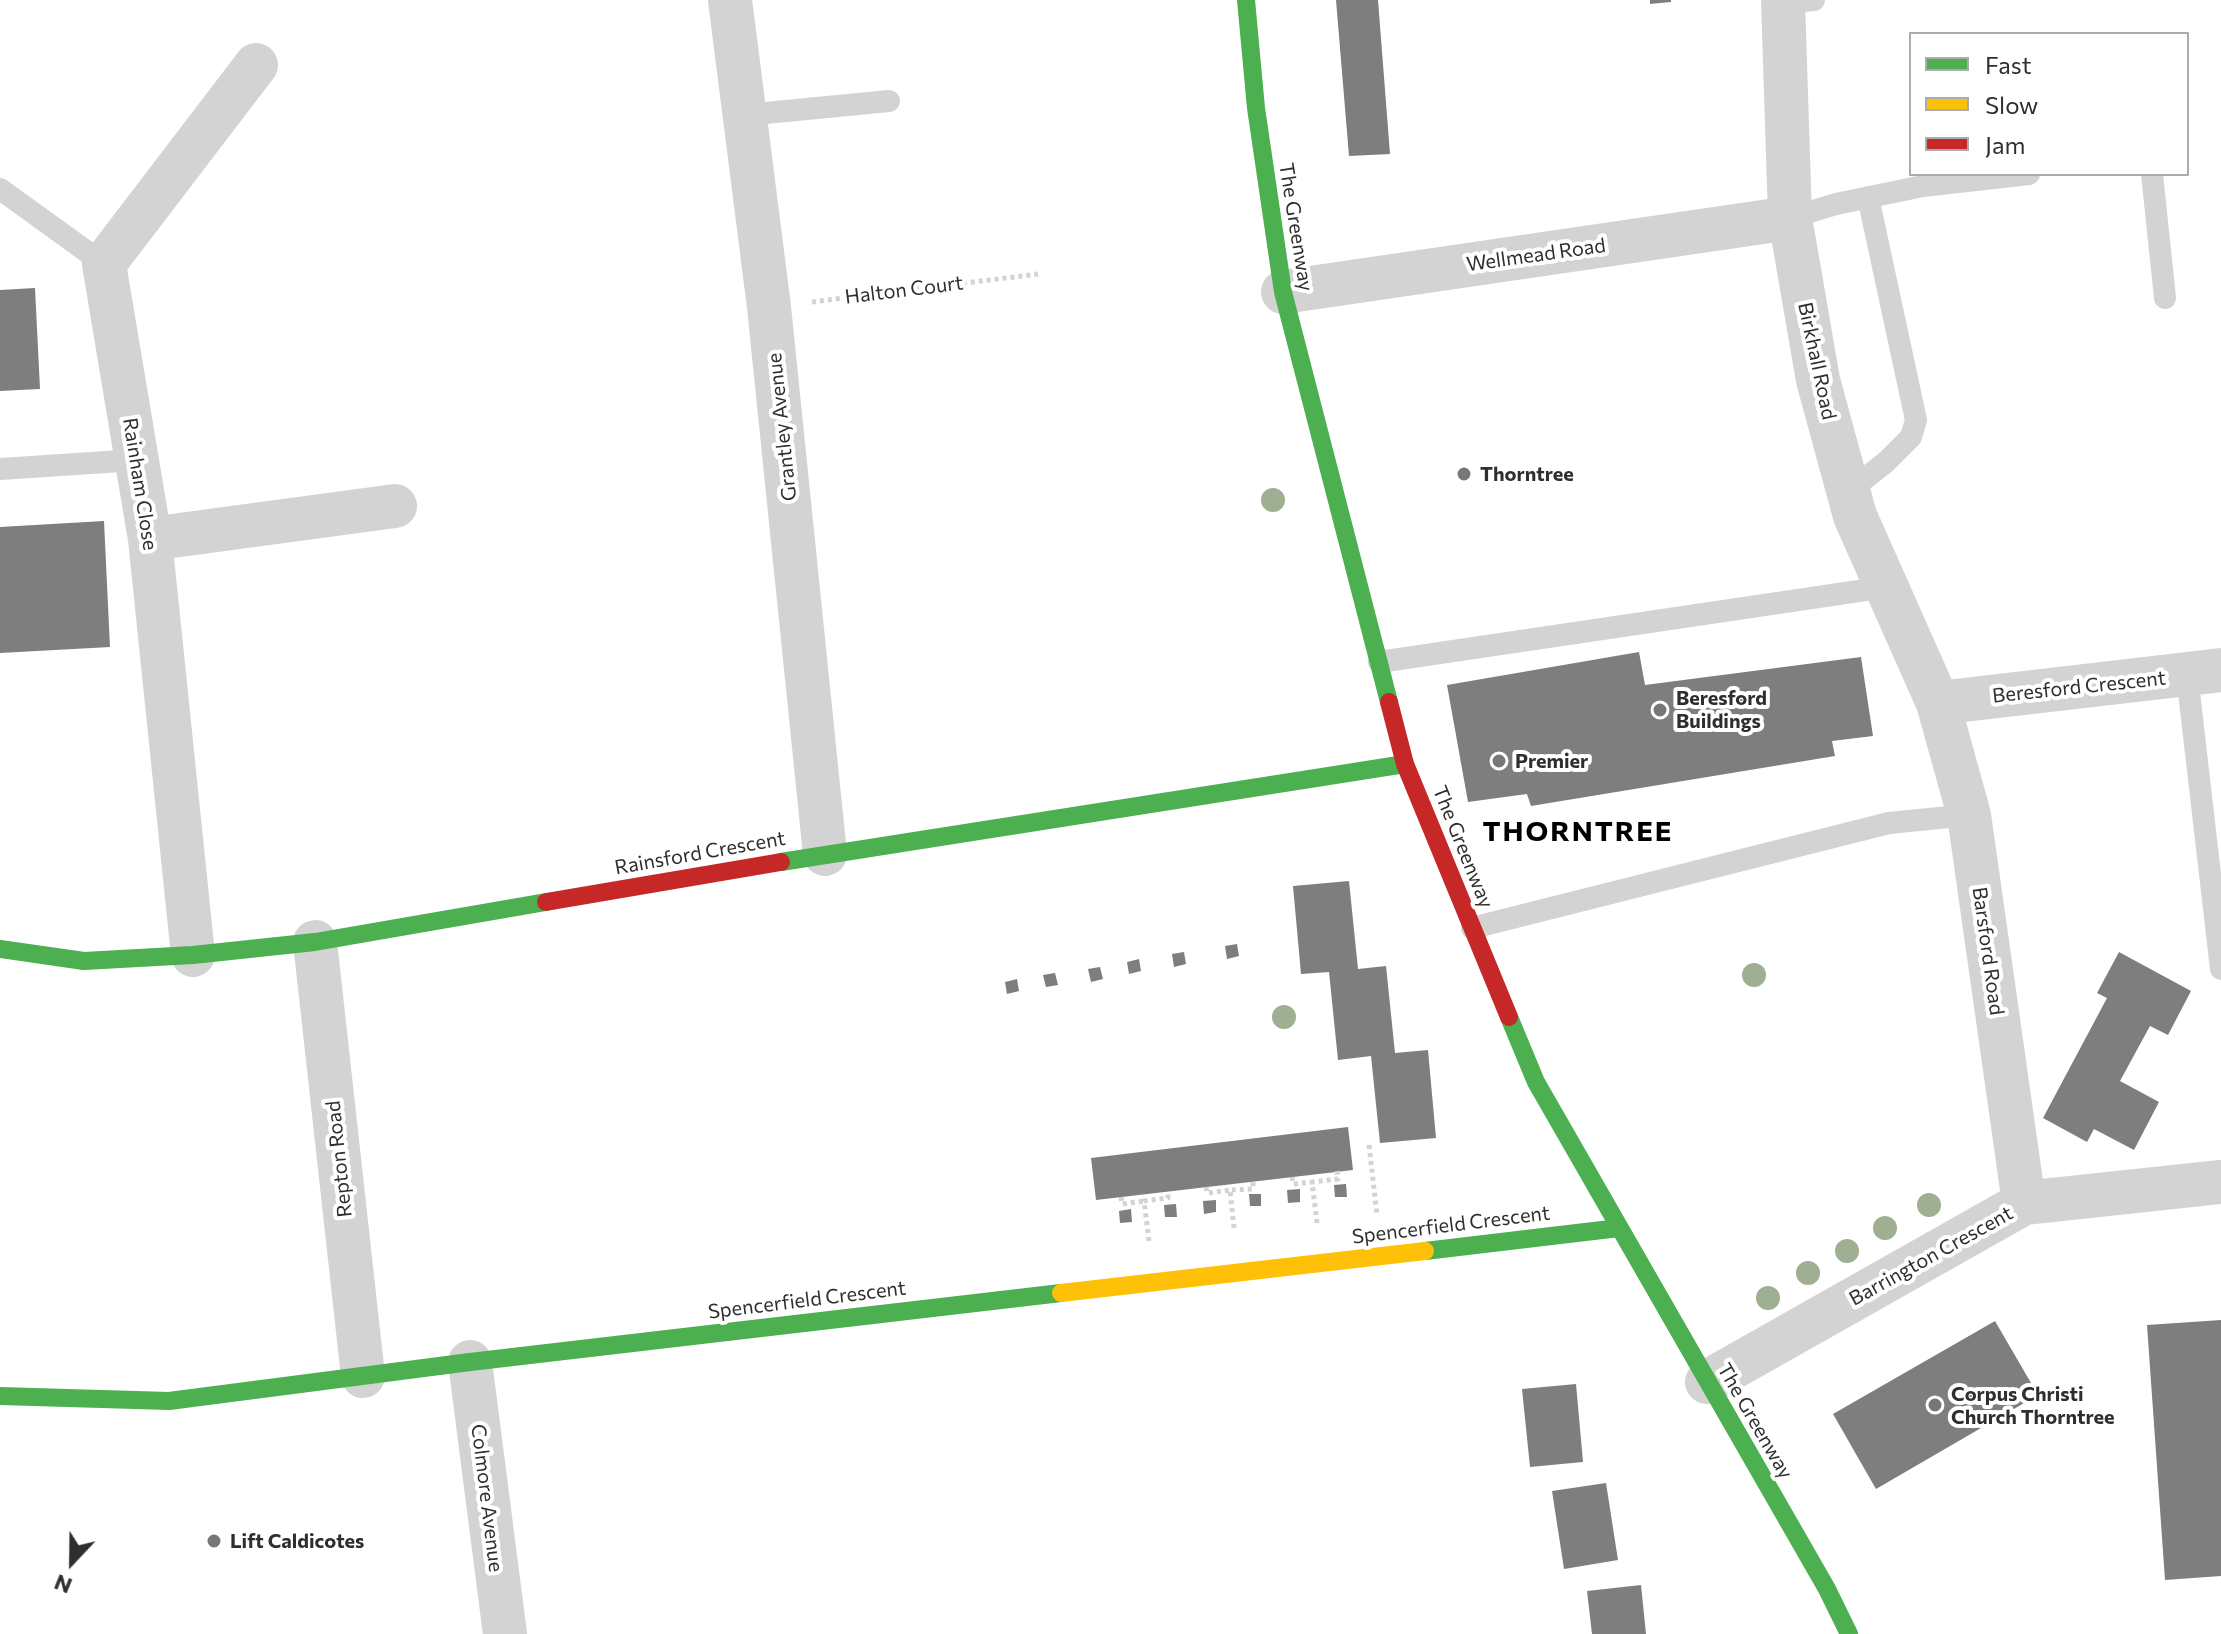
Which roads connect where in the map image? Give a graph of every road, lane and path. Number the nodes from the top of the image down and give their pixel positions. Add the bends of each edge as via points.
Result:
1 (730, 0) edge
2 (1246, 0) edge
3 (1793, 1) edge
4 (256, 65) dead end
5 (889, 101) dead end
6 (745, 115) junction
7 (2011, 176) edge
8 (2152, 176) edge
9 (0, 189) edge
10 (1868, 197) junction
11 (1790, 218) junction
12 (104, 264) junction
13 (1038, 274) dead end
14 (1283, 292) junction
15 (2165, 298) dead end
16 (769, 307) junction
17 (137, 460) junction
18 (0, 469) edge
19 (1849, 491) junction
20 (395, 506) dead end
21 (150, 539) junction
22 (1886, 587) junction
23 (1379, 662) junction
24 (2204, 673) edge
25 (1938, 703) junction
26 (1405, 764) junction
27 (1969, 815) junction
28 (825, 854) junction
29 (1472, 928) junction
30 (315, 942) junction
31 (0, 949) edge
32 (193, 955) junction
33 (2221, 969) edge
34 (1369, 1145) dead end
35 (1337, 1171) dead end
36 (1292, 1177) dead end
37 (1253, 1181) dead end
38 (1312, 1182) junction
39 (2221, 1182) edge
40 (1206, 1187) dead end
41 (1230, 1190) junction
42 (1168, 1191) dead end
43 (1121, 1197) dead end
44 (1144, 1201) junction
45 (2024, 1203) junction
46 (1316, 1218) dead end
47 (1234, 1228) dead end
48 (1619, 1228) junction
49 (1148, 1238) dead end
50 (1381, 1256) junction
51 (470, 1362) junction
52 (363, 1376) junction
53 (1707, 1382) junction
54 (0, 1396) edge
55 (505, 1634) edge
56 (1849, 1634) edge

1 - 6 street, Grantley Avenue
2 - 14 street, The Greenway
3 - 11 street, Birkhall Road
4 - 12 street
5 - 6 lane
6 - 16 street, Grantley Avenue
7 - 10 lane
8 - 15 lane
9 - 12 lane
10 - 11 lane
10 - 19 lane via 1916,420 1911,437
11 - 14 street, Wellmead Road
11 - 19 street, Birkhall Road via 1818,380
12 - 17 street, Rainham Close
13 - 16 path, Halton Court
14 - 23 street, The Greenway
16 - 28 street, Grantley Avenue
17 - 18 lane
17 - 21 street, Rainham Close
19 - 22 street, Birkhall Road
20 - 21 street
21 - 32 street, Rainham Close
22 - 23 lane
22 - 25 street, Birkhall Road
23 - 26 street, The Greenway
24 - 25 street, Beresford Crescent
24 - 33 lane
25 - 27 street, Barsford Road
26 - 28 street, Rainsford Crescent
26 - 29 street, The Greenway
27 - 29 lane via 1889,823
27 - 45 street, Barsford Road
28 - 30 street, Rainsford Crescent
29 - 48 street, The Greenway via 1536,1082
30 - 32 street, Rainsford Crescent
30 - 52 street, Repton Road
31 - 32 street, Rainsford Crescent via 84,961
34 - 50 path
35 - 38 path via 1338,1179
36 - 38 path via 1293,1184
37 - 41 path via 1253,1189
38 - 46 path
39 - 45 street, Barrington Crescent
40 - 41 path via 1207,1193
41 - 47 path
42 - 44 path via 1168,1198
43 - 44 path via 1122,1204
44 - 49 path
45 - 53 street, Barrington Crescent
48 - 50 street, Spencerfield Crescent
48 - 53 street, The Greenway
50 - 51 street, Spencerfield Crescent
51 - 52 street, Spencerfield Crescent
51 - 55 street, Colmore Avenue
52 - 54 street, Spencerfield Crescent via 169,1401
53 - 56 street, The Greenway

